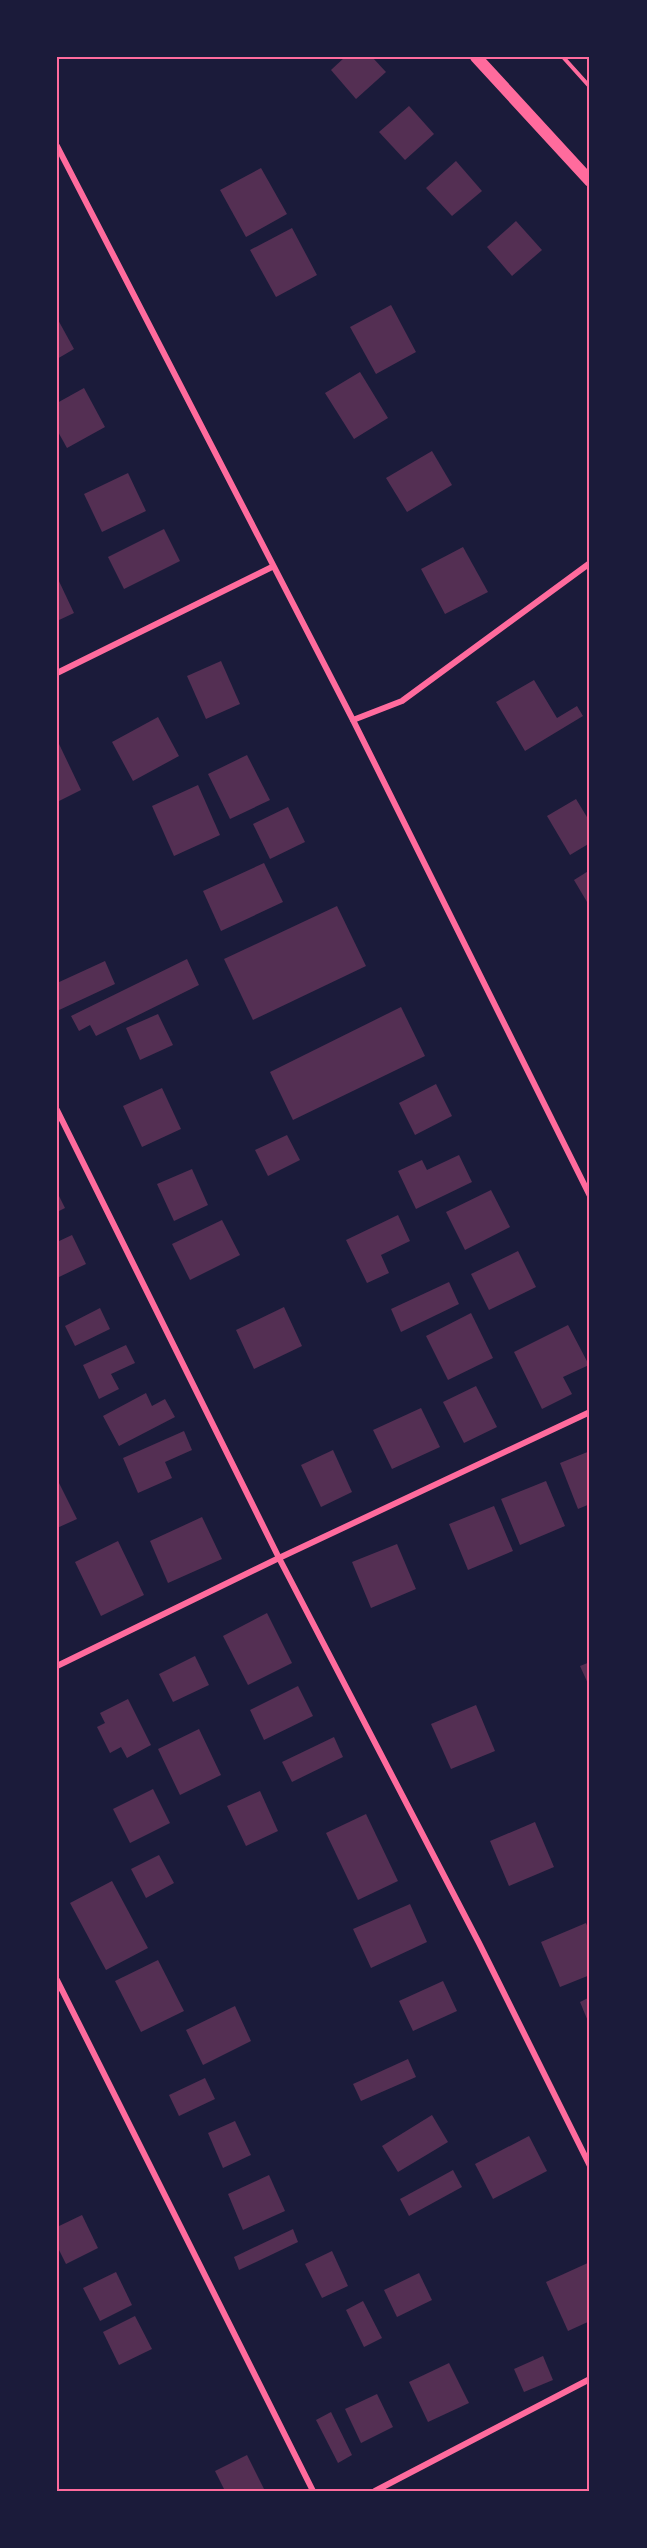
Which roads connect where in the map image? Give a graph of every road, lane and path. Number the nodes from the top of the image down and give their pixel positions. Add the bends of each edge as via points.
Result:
1 (476, 57) edge
2 (563, 57) edge
3 (590, 87) edge
4 (57, 146) edge
5 (590, 181) edge
6 (590, 563) edge
7 (272, 567) junction
8 (57, 673) edge
9 (352, 720) junction
10 (57, 1110) edge
11 (590, 1196) edge
12 (590, 1412) edge
13 (279, 1558) junction
14 (57, 1666) edge
15 (57, 1980) edge
16 (590, 2166) edge
17 (590, 2379) edge
18 (313, 2491) edge
19 (375, 2491) edge

1 - 5 main road
2 - 3 path
4 - 7 street
6 - 9 street via 402,701
7 - 8 street
7 - 9 street
9 - 11 street
10 - 13 street
12 - 13 street
13 - 14 street
13 - 16 street
15 - 18 street
17 - 19 street

